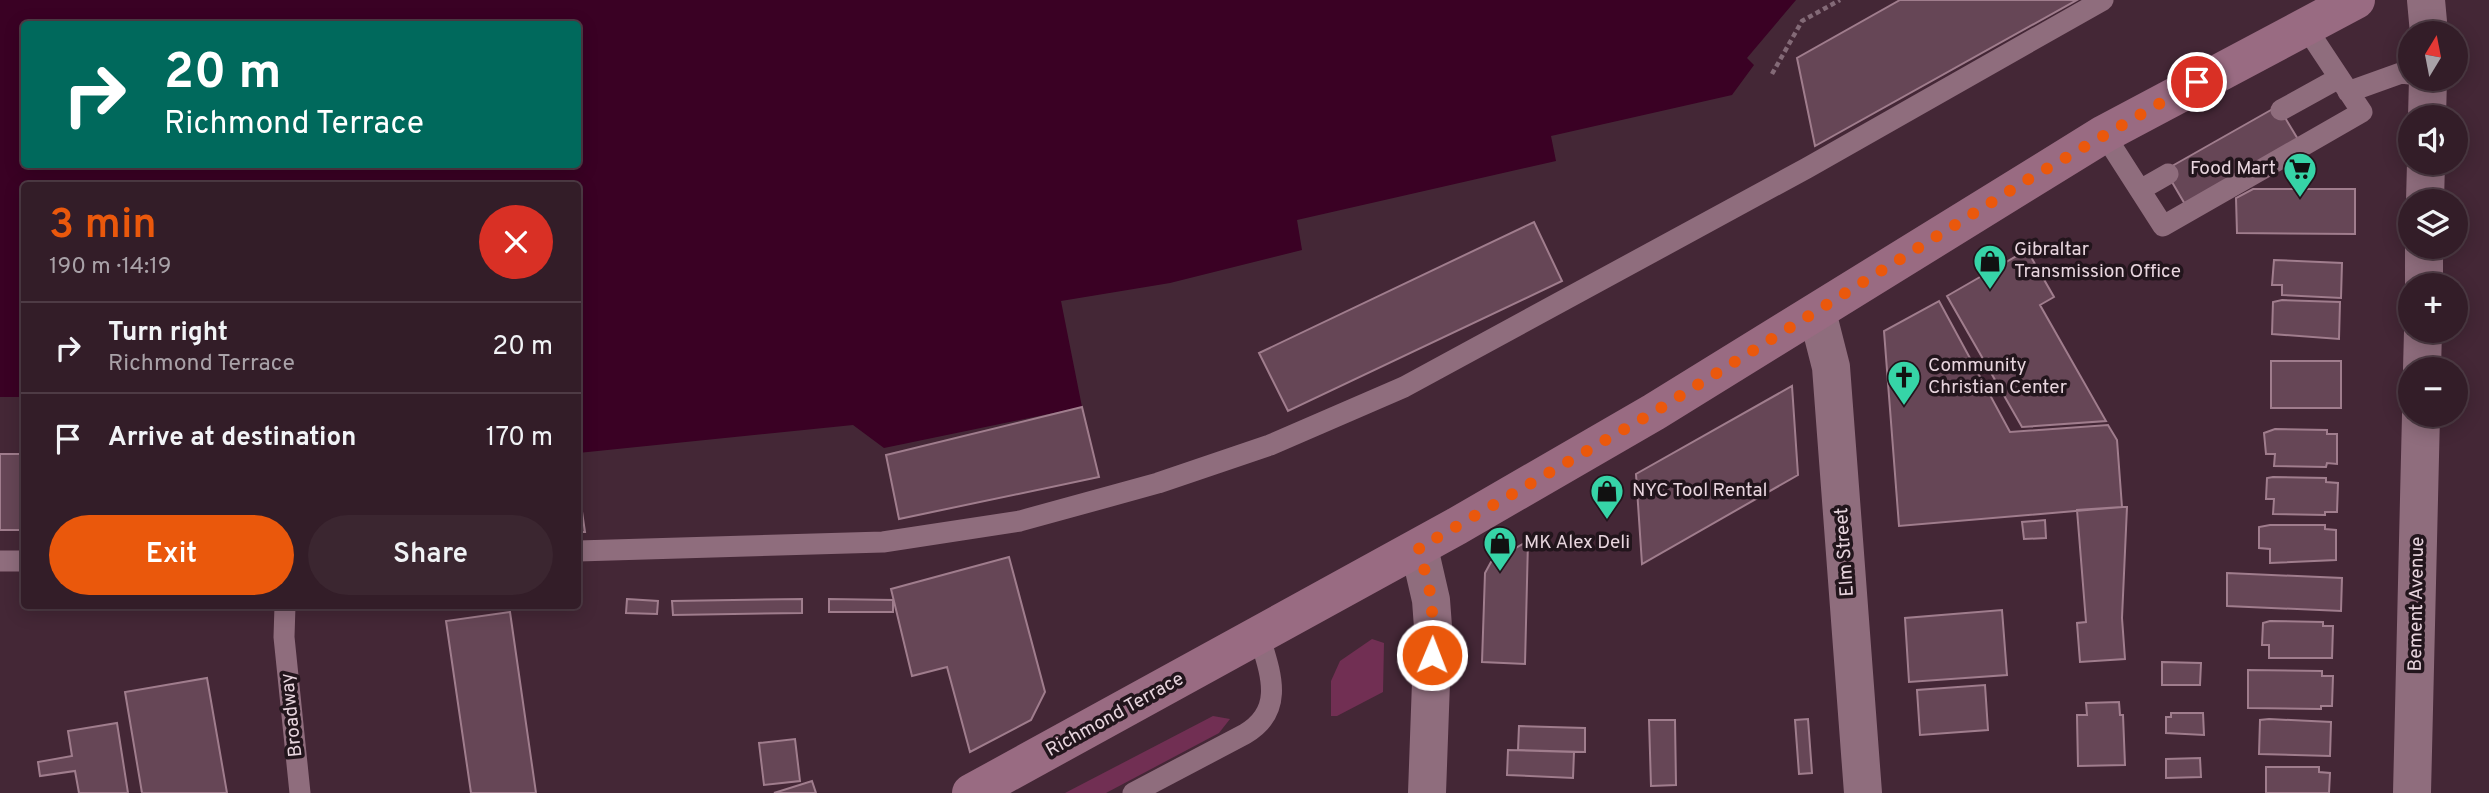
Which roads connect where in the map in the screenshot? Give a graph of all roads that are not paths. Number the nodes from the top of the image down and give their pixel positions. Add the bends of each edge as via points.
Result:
1 (2103, 0) edge
2 (2356, 0) edge
3 (2426, 0) edge
4 (2428, 21) edge
5 (2305, 26) junction
6 (2398, 74) edge
7 (2344, 85) junction
8 (2281, 110) dead end
9 (2104, 134) junction
10 (2168, 174) dead end
11 (2140, 190) junction
12 (1817, 312) junction
13 (2421, 427) edge
14 (1419, 548) junction
15 (581, 551) edge
16 (0, 561) edge
17 (21, 561) edge
18 (285, 609) edge
19 (1259, 635) junction
20 (300, 793) edge
21 (971, 793) edge
22 (1133, 793) edge
23 (1427, 793) edge
24 (1863, 793) edge
25 (2413, 793) edge

1 - 15 lane via 1807,168 1404,387 1270,444 1158,483 1020,521 883,542
2 - 5 main road, Richmond Terrace
3 - 4 street
5 - 7 lane
5 - 9 main road, Richmond Terrace
6 - 7 lane
7 - 8 lane
7 - 11 lane via 2362,112 2163,226
9 - 11 lane
9 - 12 main road, Richmond Terrace
10 - 11 lane
12 - 14 main road, Richmond Terrace
12 - 24 street, Elm Street via 1831,367
13 - 25 street, Bement Avenue
14 - 19 main road, Richmond Terrace
14 - 23 street via 1432,600 1433,627
16 - 17 lane
18 - 20 lane, Broadway
19 - 21 main road, Richmond Terrace
19 - 22 lane via 1273,690 1261,722

